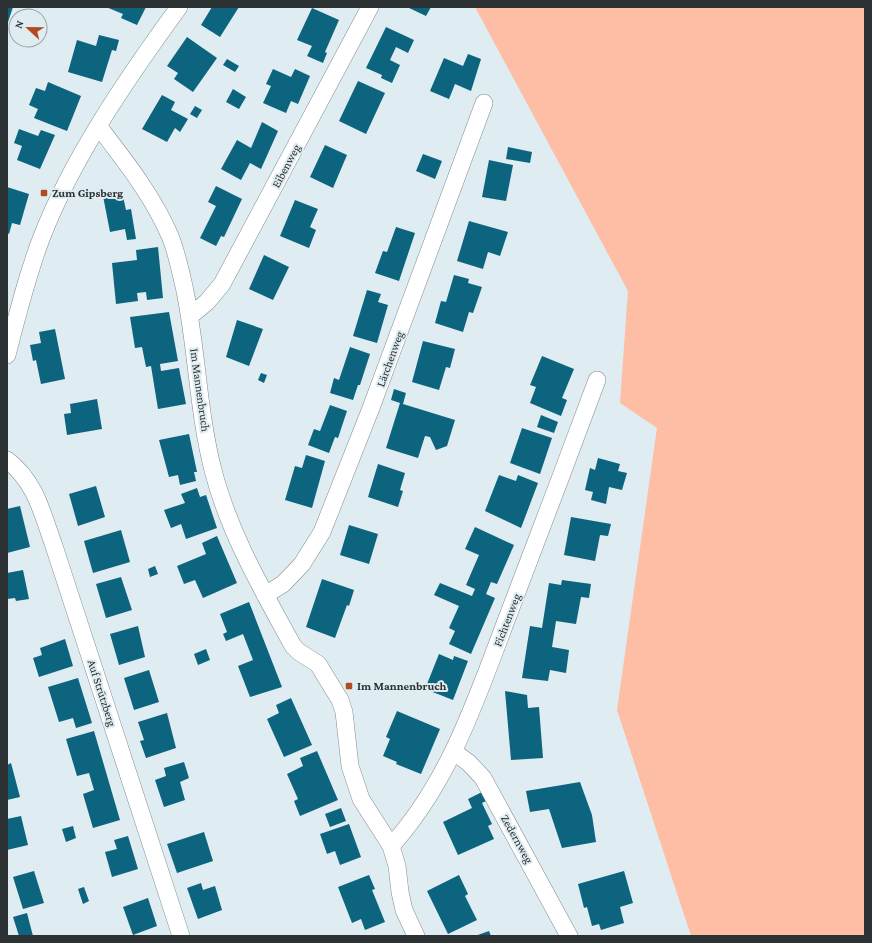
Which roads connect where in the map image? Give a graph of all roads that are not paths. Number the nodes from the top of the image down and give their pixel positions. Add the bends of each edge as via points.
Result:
1 (179, 7) edge
2 (370, 7) edge
3 (484, 103) dead end
4 (99, 127) junction
5 (190, 316) junction
6 (7, 355) edge
7 (597, 380) dead end
8 (7, 460) edge
9 (265, 595) junction
10 (454, 752) junction
11 (391, 846) junction
12 (181, 936) edge
13 (416, 936) edge
14 (569, 936) edge

1 - 4 street via 139,62
2 - 5 street, Eibenweg via 222,284 207,302
3 - 9 street, Lärchenweg via 371,408 322,532 302,564 283,584
4 - 5 street, Im Mannenbruch via 127,162 170,236 181,269
4 - 6 street via 75,168 41,238
5 - 9 street, Im Mannenbruch via 213,470 240,546
7 - 10 street, Fichtenweg
8 - 12 street, Auf Strützberg via 32,486
9 - 11 street, Im Mannenbruch via 293,646 318,664 340,700 344,712 350,766 361,799
10 - 11 street, Fichtenweg via 438,782
10 - 14 street, Zedernweg via 483,778
11 - 13 street, Im Mannenbruch via 404,910

